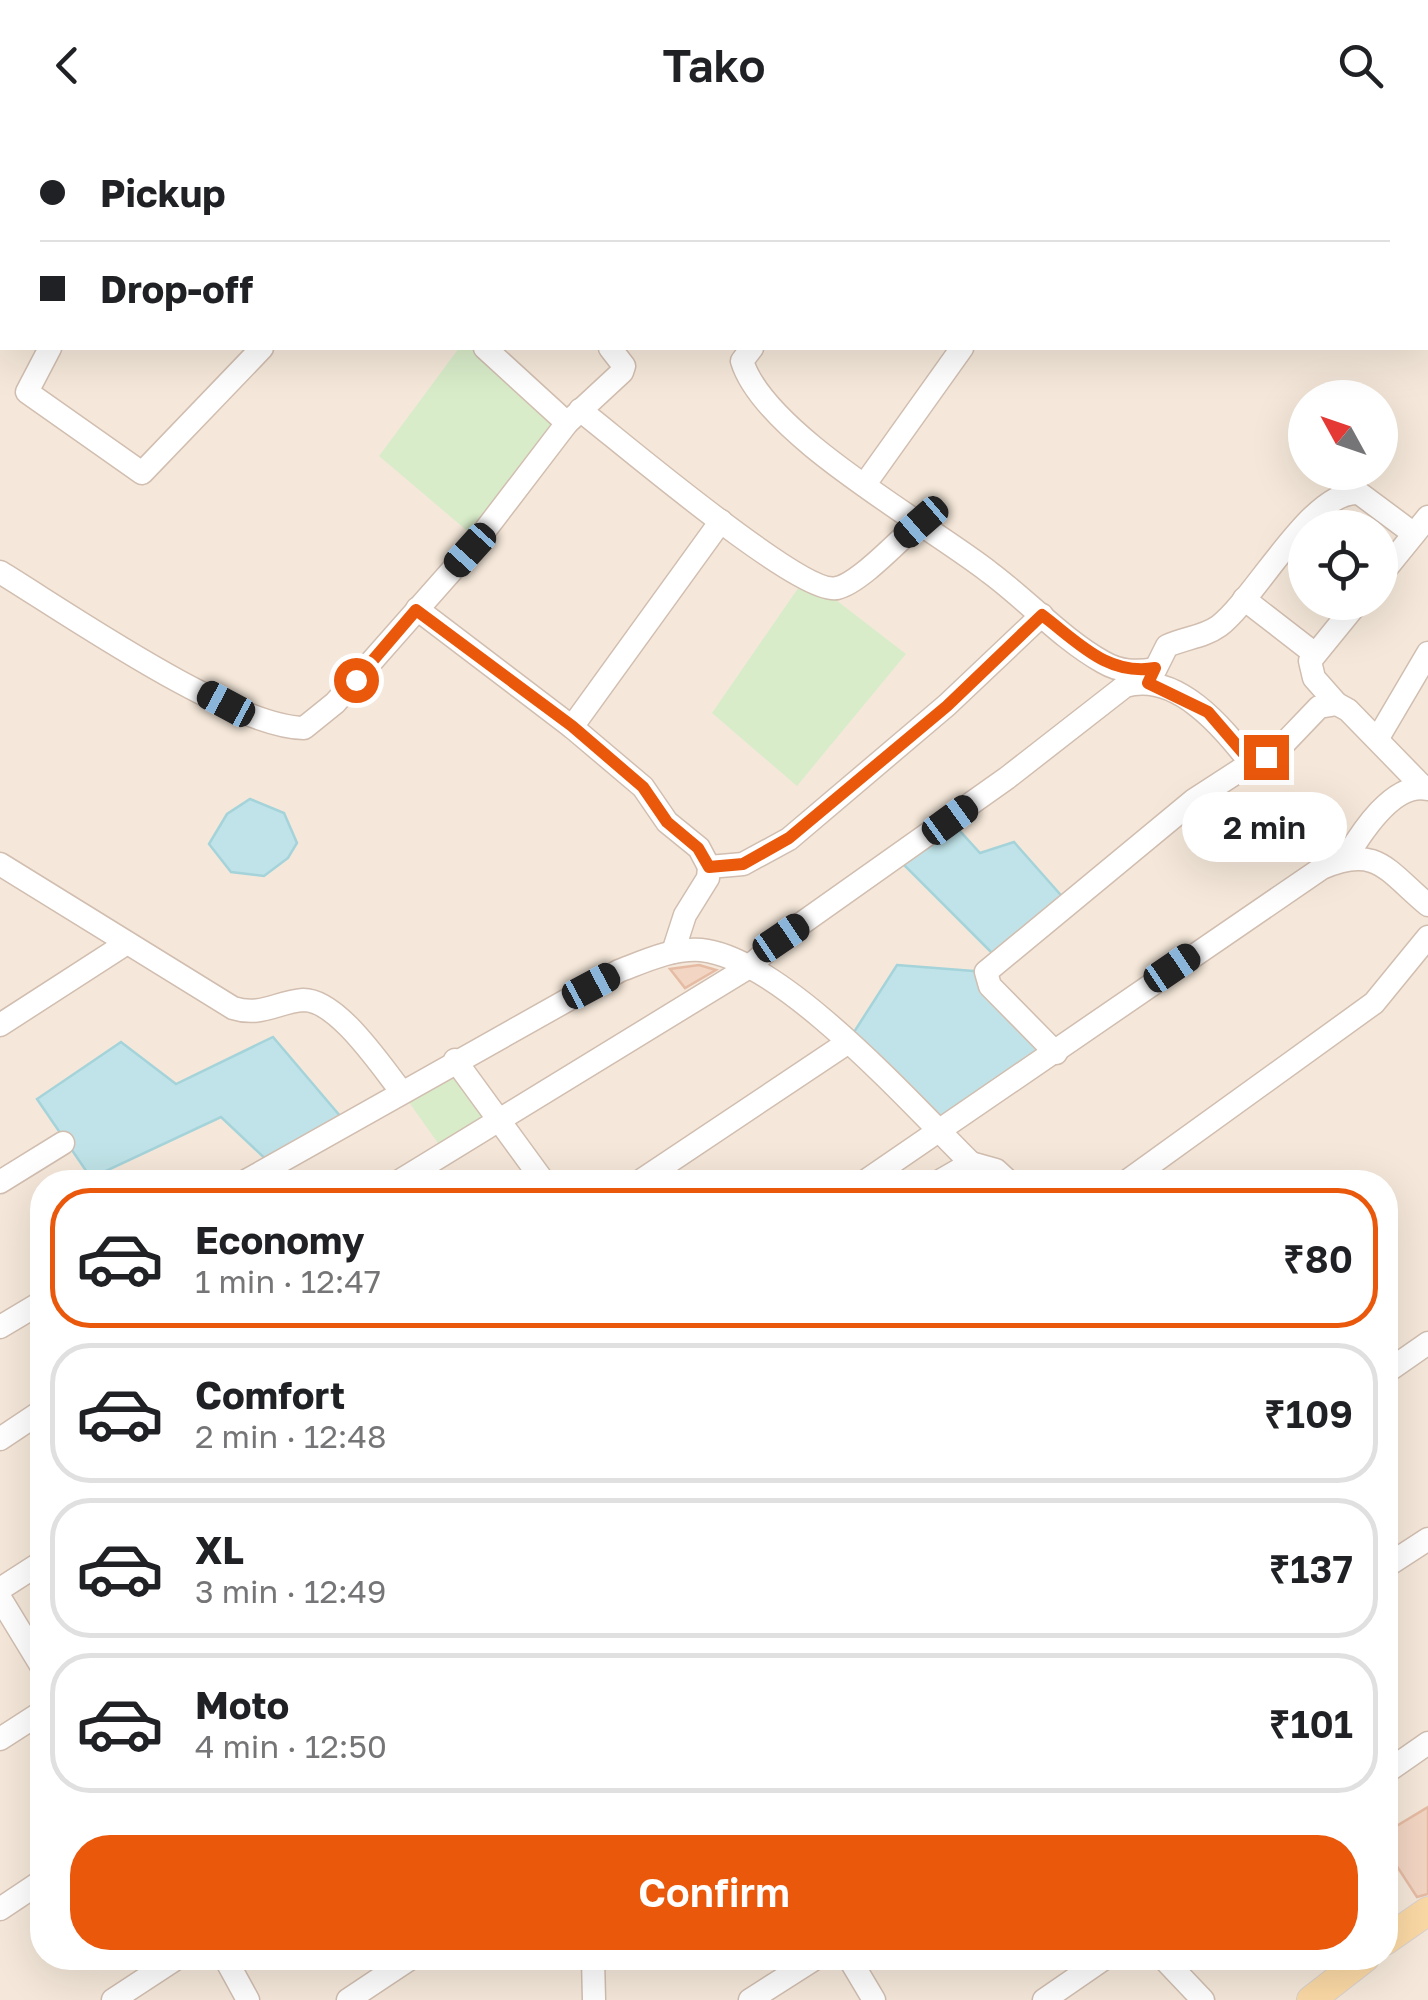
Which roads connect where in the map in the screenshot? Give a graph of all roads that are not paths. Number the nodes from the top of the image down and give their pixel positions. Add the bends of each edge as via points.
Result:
1 (49, 350) edge
2 (260, 350) edge
3 (493, 350) edge
4 (612, 350) edge
5 (751, 350) edge
6 (961, 350) edge
7 (574, 416) junction
8 (865, 484) junction
9 (722, 521) junction
10 (921, 522) junction
11 (1421, 526) edge
12 (1398, 554) edge
13 (0, 572) edge
14 (1244, 599) junction
15 (416, 610) junction
16 (1042, 615) junction
17 (1343, 620) edge
18 (1315, 654) junction
19 (1428, 654) edge
20 (1152, 676) junction
21 (1337, 704) junction
22 (572, 726) junction
23 (1378, 738) junction
24 (1251, 762) junction
25 (1425, 788) edge
26 (1346, 858) junction
27 (709, 867) junction
28 (3, 870) edge
29 (1428, 905) edge
30 (1428, 937) edge
31 (127, 942) junction
32 (673, 952) junction
33 (749, 967) junction
34 (0, 1025) edge
35 (847, 1043) junction
36 (1056, 1053) junction
37 (454, 1060) junction
38 (401, 1090) junction
39 (497, 1122) junction
40 (938, 1131) junction
41 (64, 1143) dead end
42 (971, 1163) junction
43 (264, 1170) edge
44 (418, 1170) edge
45 (535, 1170) edge
46 (657, 1170) edge
47 (881, 1170) edge
48 (959, 1170) edge
49 (996, 1170) edge
50 (1143, 1170) edge
51 (0, 1182) edge
52 (30, 1309) edge
53 (0, 1327) edge
54 (1428, 1342) edge
55 (1398, 1363) edge
56 (30, 1419) edge
57 (0, 1438) edge
58 (1428, 1538) edge
59 (1398, 1558) edge
60 (30, 1570) edge
61 (0, 1589) edge
62 (0, 1598) edge
63 (30, 1647) edge
64 (30, 1720) edge
65 (0, 1739) edge
66 (1428, 1744) edge
67 (1398, 1764) edge
68 (30, 1889) edge
69 (0, 1908) edge
70 (1428, 1910) edge
71 (1398, 1932) edge
72 (159, 1970) edge
73 (232, 1970) edge
74 (393, 1970) edge
75 (797, 1970) edge
76 (856, 1970) edge
77 (1088, 1970) edge
78 (1174, 1970) edge
79 (1342, 1970) edge
80 (594, 1993) edge
81 (113, 2000) edge
82 (248, 2000) edge
83 (348, 2000) edge
84 (574, 2000) edge
85 (750, 2000) edge
86 (874, 2000) edge
87 (1044, 2000) edge
88 (1203, 2000) edge
89 (1310, 2000) edge

1 - 2 street via 27,392 142,473
3 - 7 street
4 - 7 street via 622,372
5 - 8 street via 742,362 749,386
6 - 8 street
7 - 9 street
7 - 15 street
8 - 10 street
9 - 10 street via 824,590 849,584
9 - 22 street
10 - 16 street
11 - 12 street
11 - 14 street via 1360,493 1344,494 1319,511
13 - 15 street via 204,693 289,728 315,723
14 - 18 street
14 - 20 street via 1219,626 1167,646
15 - 22 street
16 - 20 street via 1102,662
16 - 27 street via 947,706 789,838 743,864
17 - 18 street
18 - 21 street via 1308,668
19 - 23 street
20 - 24 street via 1208,712
20 - 33 street via 1099,703
21 - 23 street
21 - 24 street via 1320,707 1275,753
22 - 27 street via 643,787
23 - 25 street
24 - 36 street via 1122,856 986,972 990,986
25 - 26 street via 1398,796
26 - 29 street via 1377,862
26 - 36 street via 1253,914
27 - 32 street
28 - 31 street
30 - 50 street via 1374,1003
31 - 34 street
31 - 38 street via 246,1012 318,1002
32 - 33 street via 702,950
32 - 37 street via 619,971
33 - 35 street
33 - 39 street
35 - 40 street
35 - 46 street
36 - 40 street
37 - 38 street
37 - 39 street
38 - 43 street
39 - 44 street
39 - 45 street
40 - 42 street
40 - 47 street
41 - 51 street
42 - 48 street
42 - 49 street
52 - 53 street
54 - 55 street
56 - 57 street
58 - 59 street
60 - 61 street
62 - 63 street
64 - 65 street
66 - 67 street
68 - 69 street
70 - 71 main road
72 - 81 street
73 - 82 street
74 - 83 street
75 - 85 street
76 - 86 street
77 - 87 street
78 - 88 street
79 - 89 main road
80 - 84 street

